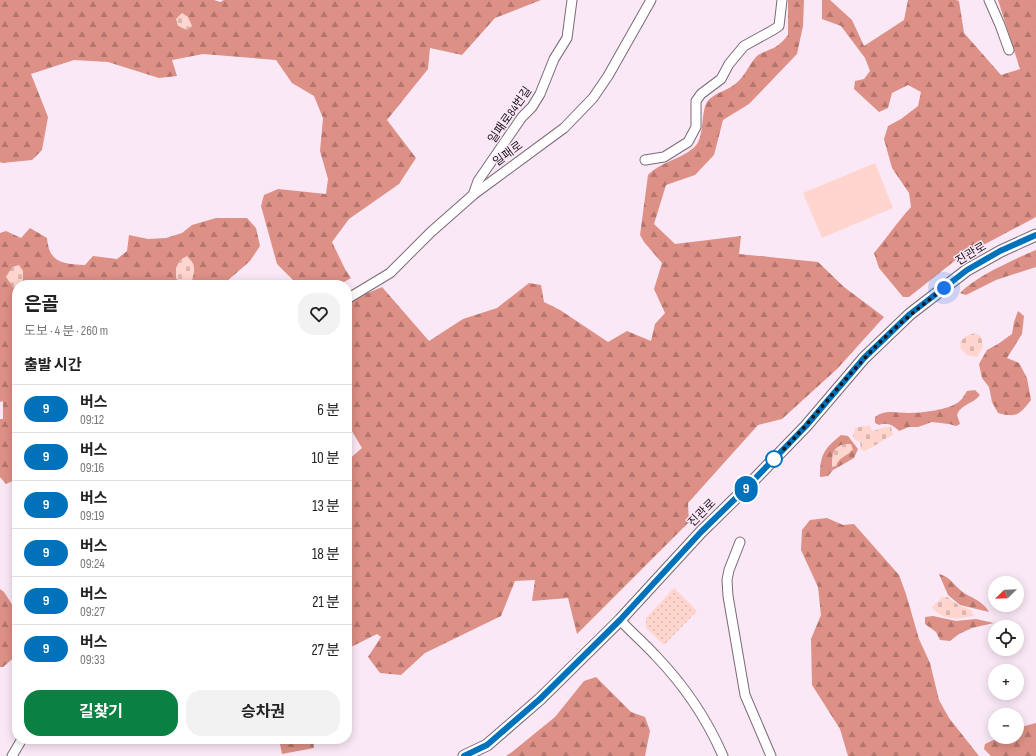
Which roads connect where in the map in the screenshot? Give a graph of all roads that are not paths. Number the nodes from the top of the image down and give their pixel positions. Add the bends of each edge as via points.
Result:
1 (572, 0) edge
2 (651, 0) edge
3 (782, 0) edge
4 (989, 0) edge
5 (1009, 50) dead end
6 (645, 160) dead end
7 (473, 195) junction
8 (1036, 235) edge
9 (352, 296) edge
10 (740, 542) dead end
11 (620, 620) junction
12 (19, 744) edge
13 (12, 756) edge
14 (464, 756) edge
15 (723, 756) edge
16 (771, 756) edge

1 - 7 street, 일패로84번길 via 567,38 554,58 540,94 478,181
2 - 7 street, 일패로 via 593,98 564,128
3 - 6 street via 779,26 744,46 729,64 721,79 696,101 696,128 688,142 664,157
4 - 5 street
7 - 9 street, 일패로 via 390,273
8 - 11 main road, 진관로 via 1000,251 967,270 910,314 864,358 806,426 701,532
10 - 16 street via 729,570 728,596 745,694
11 - 14 main road, 진관로 via 540,699 487,745
11 - 15 street via 675,678 697,708
12 - 13 street

